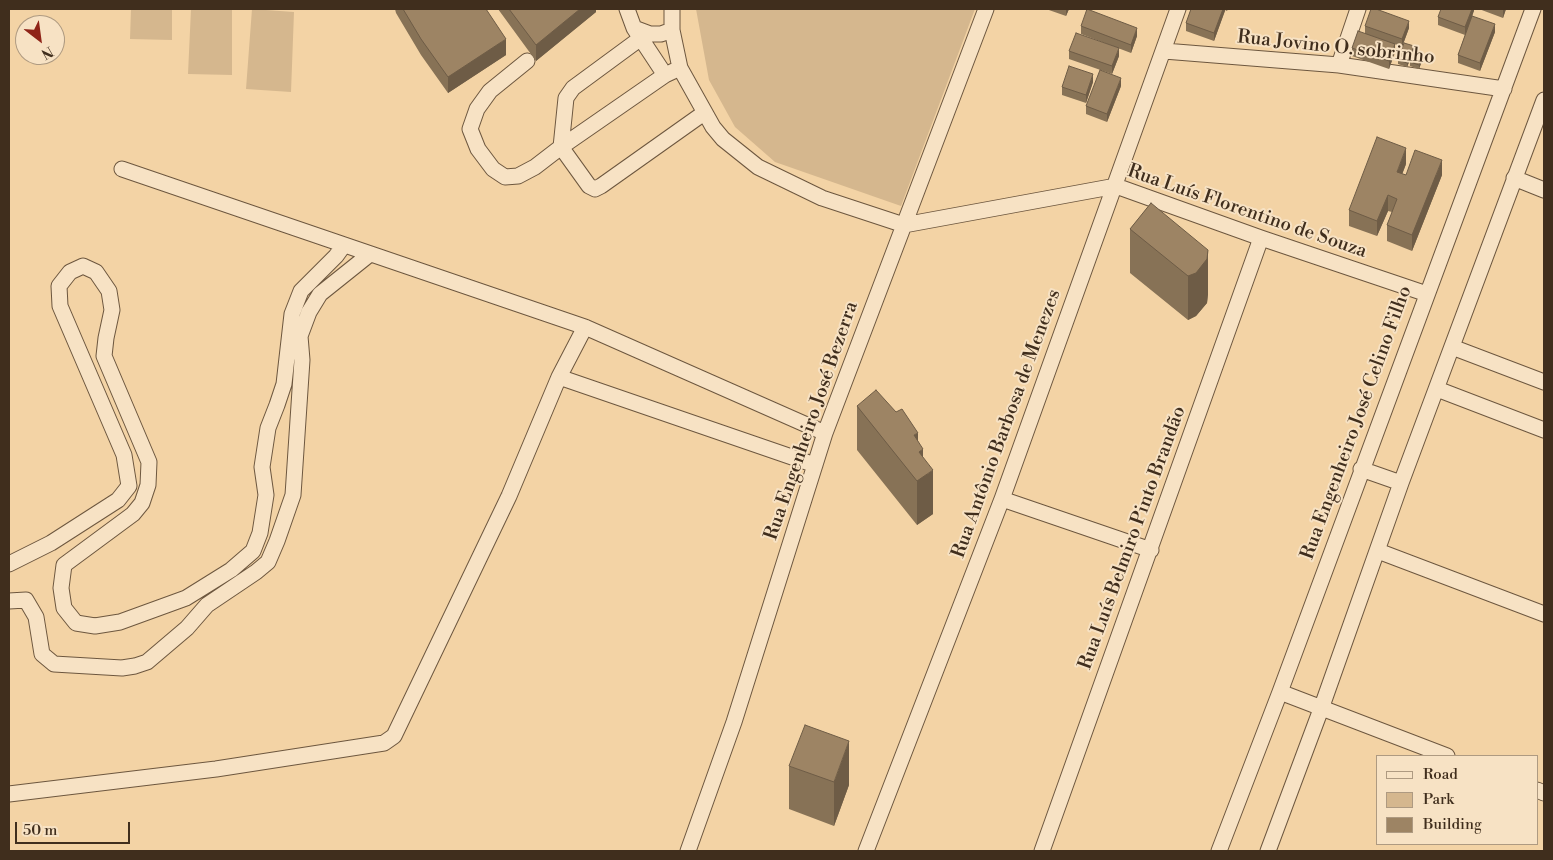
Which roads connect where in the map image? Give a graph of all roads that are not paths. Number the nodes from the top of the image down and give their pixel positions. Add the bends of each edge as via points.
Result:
1 (626, 9) edge
2 (672, 9) edge
3 (986, 9) edge
4 (1178, 9) edge
5 (1358, 9) edge
6 (1533, 9) edge
7 (672, 30) junction
8 (638, 33) junction
9 (1164, 51) junction
10 (528, 61) dead end
11 (1339, 65) junction
12 (680, 68) junction
13 (665, 76) junction
14 (1504, 89) junction
15 (1544, 100) edge
16 (704, 113) junction
17 (561, 147) junction
18 (122, 169) dead end
19 (1514, 178) junction
20 (1116, 186) junction
21 (1544, 190) edge
22 (904, 225) junction
23 (1261, 238) junction
24 (344, 245) junction
25 (370, 254) junction
26 (1426, 294) junction
27 (585, 328) junction
28 (1452, 347) junction
29 (559, 377) junction
30 (1544, 382) edge
31 (1438, 389) junction
32 (1544, 430) edge
33 (825, 433) junction
34 (815, 465) junction
35 (1361, 469) junction
36 (1401, 484) junction
37 (1002, 499) junction
38 (1151, 550) junction
39 (1378, 551) junction
40 (9, 564) edge
41 (9, 600) edge
42 (1544, 614) edge
43 (1280, 692) junction
44 (1321, 709) junction
45 (1444, 755) edge
46 (9, 794) edge
47 (688, 851) edge
48 (866, 851) edge
49 (1042, 851) edge
50 (1219, 851) edge
51 (1268, 851) edge

1 - 8 street
2 - 7 street
3 - 22 street, Rua Engenheiro José Bezerra
4 - 9 street, Rua Antônio Barbosa de Menezes
5 - 11 street
6 - 14 street, Rua Engenheiro José Celino Filho
7 - 8 street via 661,34
7 - 12 street
8 - 13 street
8 - 17 street via 573,88 566,98
9 - 11 street, Rua Jovino O. sobrinho
9 - 20 street, Rua Antônio Barbosa de Menezes
10 - 17 street via 490,91 477,110 470,129 478,149 493,169 505,177 518,176 535,167
11 - 14 street, Rua Jovino O. sobrinho
12 - 13 street
12 - 16 street
13 - 17 street
14 - 26 street, Rua Engenheiro José Celino Filho
15 - 19 street
16 - 17 street via 595,189 589,186
16 - 22 street via 723,139 758,167 822,198
18 - 24 street
19 - 21 street
19 - 28 street
20 - 22 street, Rua Luís Florentino de Souza
20 - 23 street, Rua Luís Florentino de Souza
20 - 37 street, Rua Antônio Barbosa de Menezes
22 - 33 street, Rua Engenheiro José Bezerra
23 - 26 street, Rua Luís Florentino de Souza
23 - 38 street, Rua Luís Belmiro Pinto Brandão
24 - 25 street
24 - 40 street via 301,291 292,314 284,384 268,428 262,467 266,496 260,533 252,551 231,570 186,598 120,622 95,626 76,623 64,608 61,588 64,565 133,514 142,503 148,485 149,462 104,356 112,310 109,291 96,272 83,266 70,272 58,286 60,306 124,455 129,486 118,500 51,543
25 - 27 street
25 - 41 street via 320,294 300,336 302,360 293,495 268,562 208,605 147,662 122,668 54,664 42,654 36,617 26,600
26 - 35 street, Rua Engenheiro José Celino Filho
27 - 29 street
27 - 33 street
28 - 30 street
28 - 31 street
29 - 34 street
29 - 46 street via 509,496 394,736 384,743
31 - 32 street
31 - 36 street
33 - 34 street, Rua Engenheiro José Bezerra
34 - 47 street, Rua Engenheiro José Bezerra via 734,722
35 - 36 street
35 - 43 street, Rua Engenheiro José Celino Filho
36 - 39 street
37 - 38 street
37 - 48 street, Rua Antônio Barbosa de Menezes
38 - 49 street, Rua Luís Belmiro Pinto Brandão
39 - 42 street
39 - 44 street
43 - 44 street
43 - 50 street, Rua Engenheiro José Celino Filho
44 - 45 street
44 - 51 street

